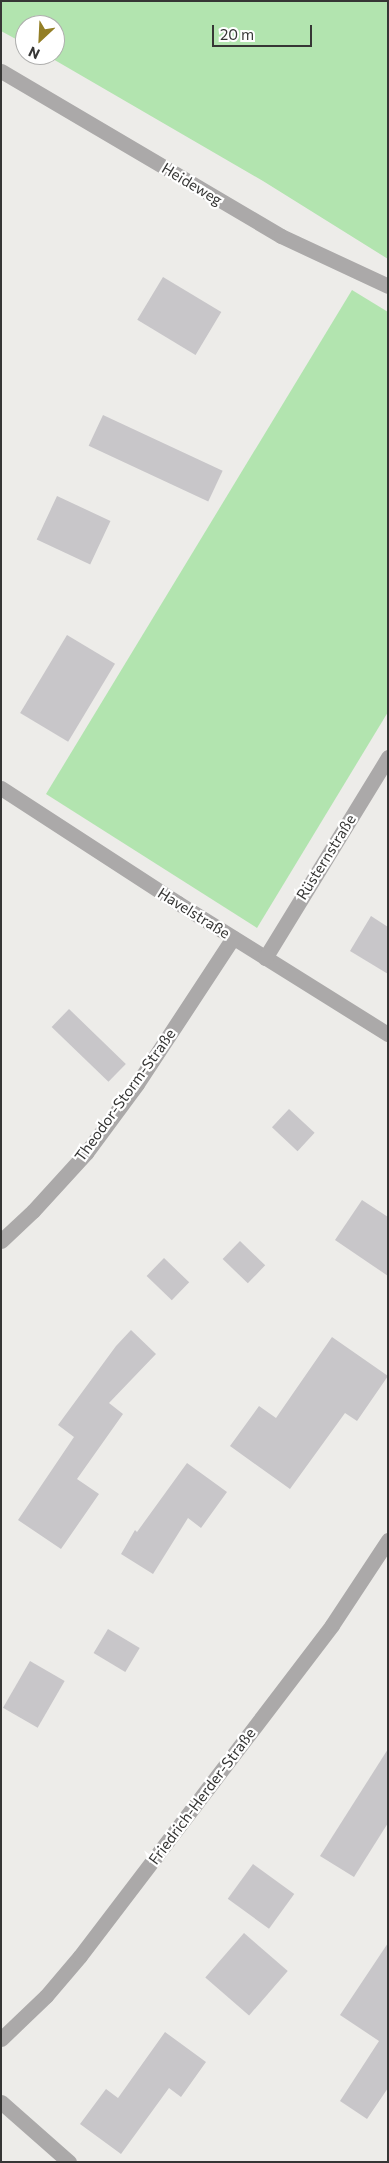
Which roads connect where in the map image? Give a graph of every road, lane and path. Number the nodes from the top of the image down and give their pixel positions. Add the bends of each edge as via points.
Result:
1 (1, 71) edge
2 (388, 286) edge
3 (388, 757) edge
4 (1, 788) edge
5 (233, 938) junction
6 (265, 958) junction
7 (388, 1034) edge
8 (1, 1241) edge
9 (388, 1540) edge
10 (1, 2039) edge
11 (1, 2102) edge
12 (69, 2162) edge

1 - 2 street, Heideweg via 281,236
3 - 6 street, Rüsternstraße
4 - 5 street, Havelstraße
5 - 6 street, Havelstraße
5 - 8 street, Theodor-Storm-Straße via 137,1084 86,1153
6 - 7 street, Havelstraße
9 - 10 street, Friedrich-Herder-Straße via 332,1625 80,1956 46,1996
11 - 12 street

